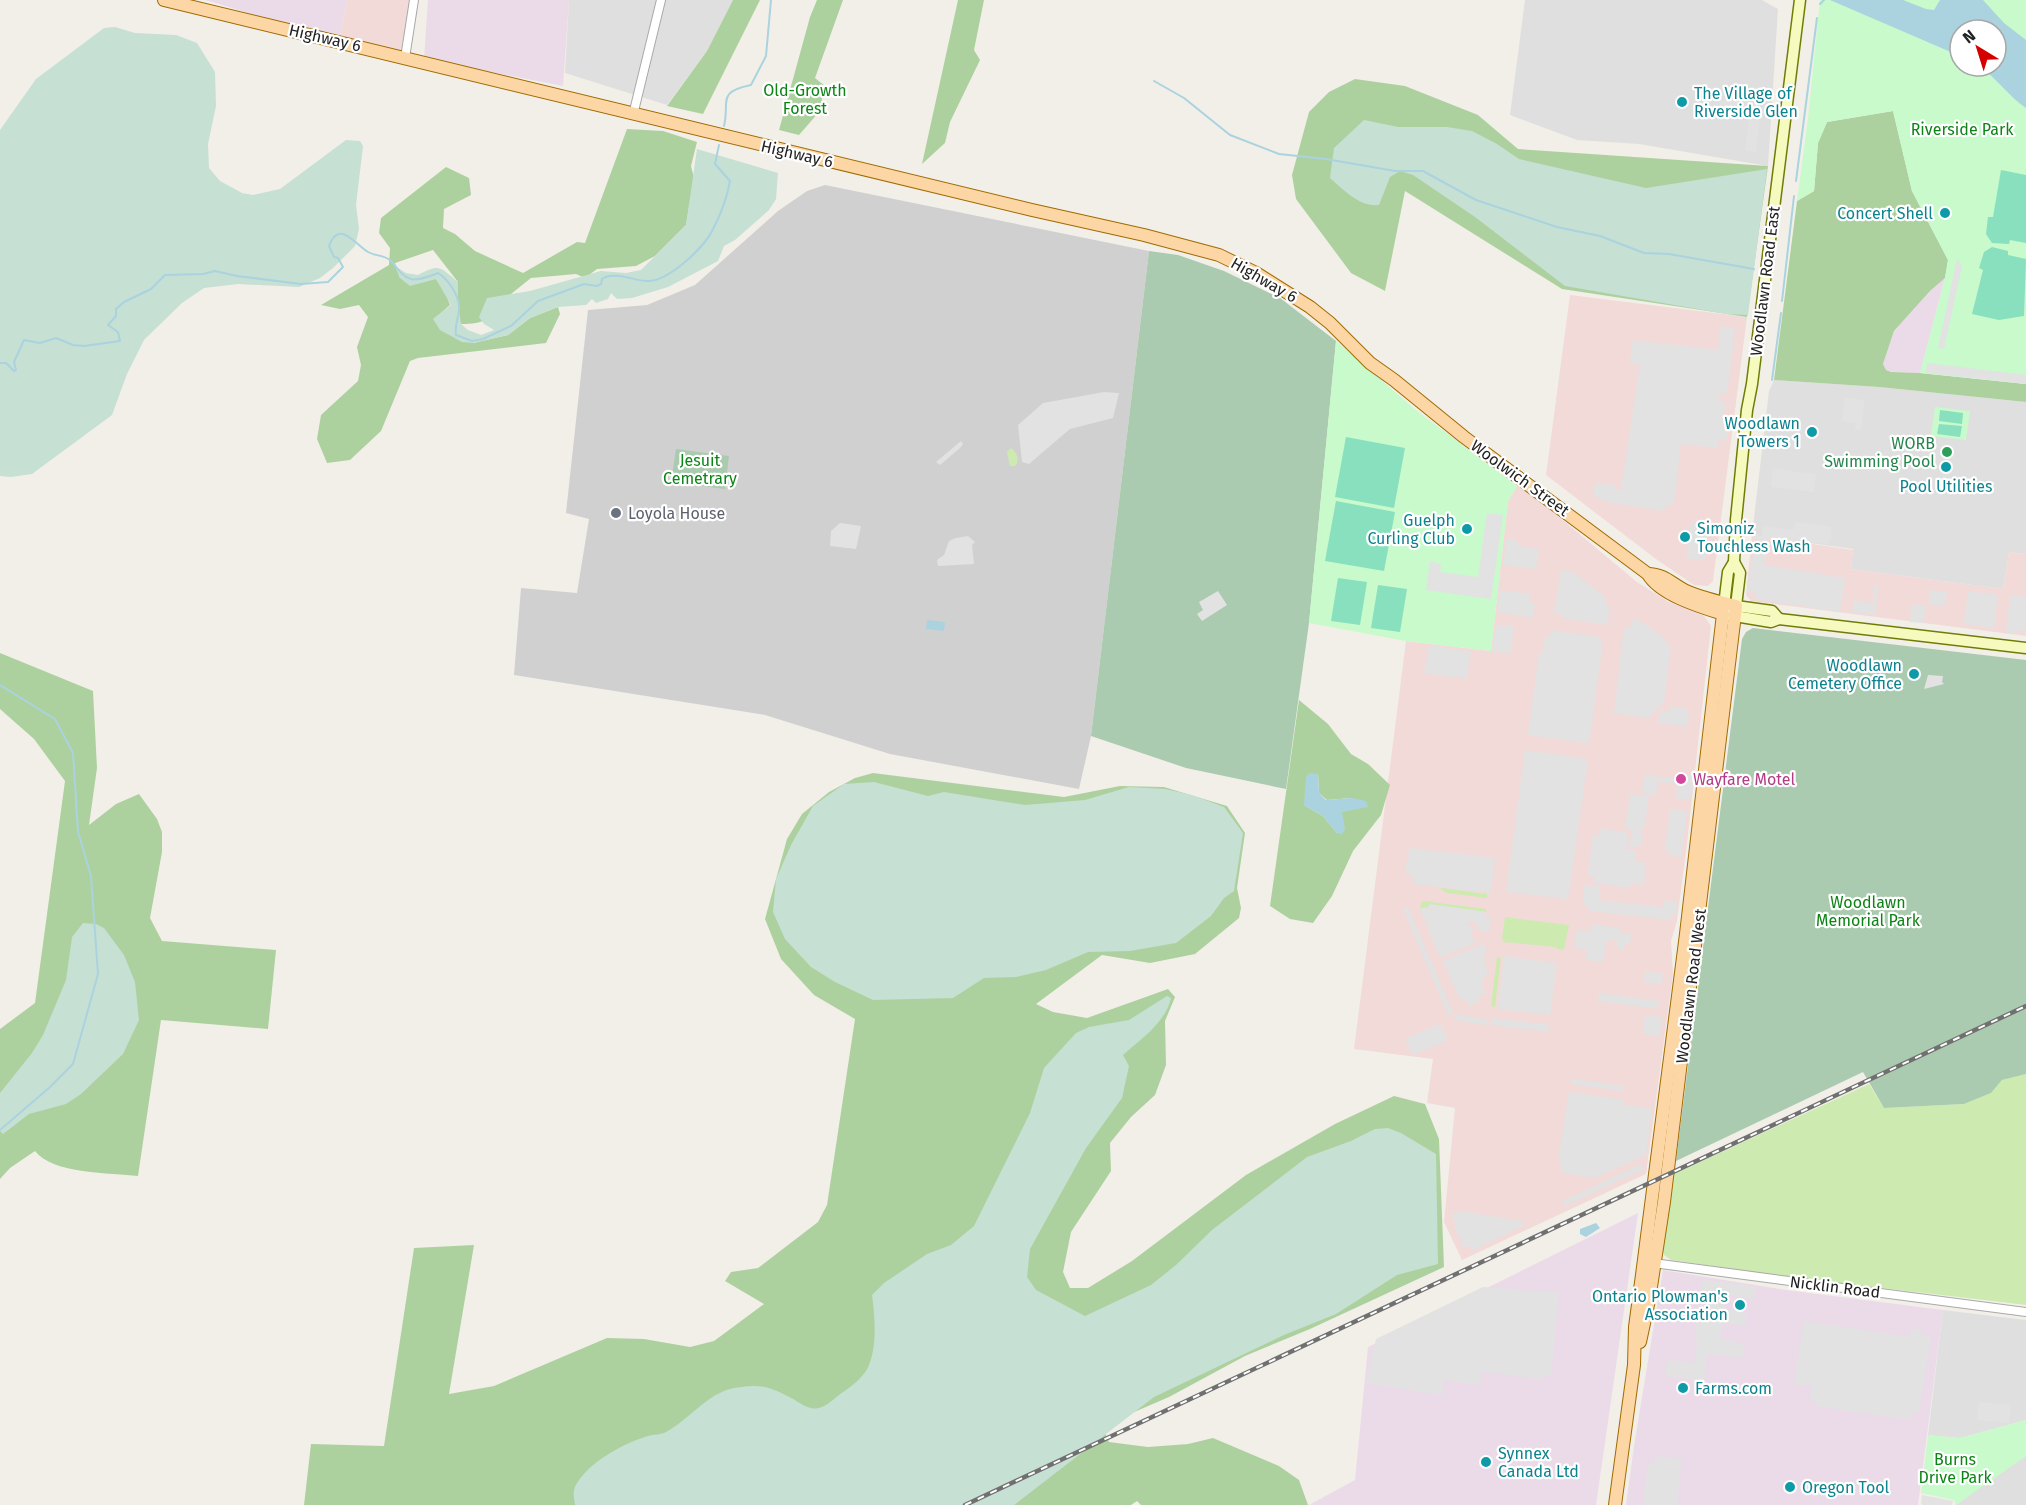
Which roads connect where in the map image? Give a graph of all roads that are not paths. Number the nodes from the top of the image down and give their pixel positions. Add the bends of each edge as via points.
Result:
1 (164, 0) edge
2 (414, 0) edge
3 (661, 0) edge
4 (1800, 0) edge
5 (405, 58) junction
6 (633, 115) junction
7 (1394, 380) joint
8 (1730, 610) junction
9 (2026, 648) edge
10 (1649, 1262) junction
11 (2026, 1312) edge
12 (1615, 1505) edge

1 - 5 main road, Highway 6
2 - 5 street
3 - 6 street
4 - 8 main road, Woodlawn Road East via 1747,410 1734,562 1728,572
5 - 6 main road, Highway 6
6 - 7 main road, Highway 6 via 1219,255 1310,307
7 - 8 main road, Woolwich Street via 1654,582 1680,599
8 - 9 main road, Woolwich Street via 1771,621
8 - 10 main road, Woodlawn Road West via 1687,927
10 - 11 street, Nicklin Road
10 - 12 main road, Woodlawn Road West via 1635,1327 1634,1365

